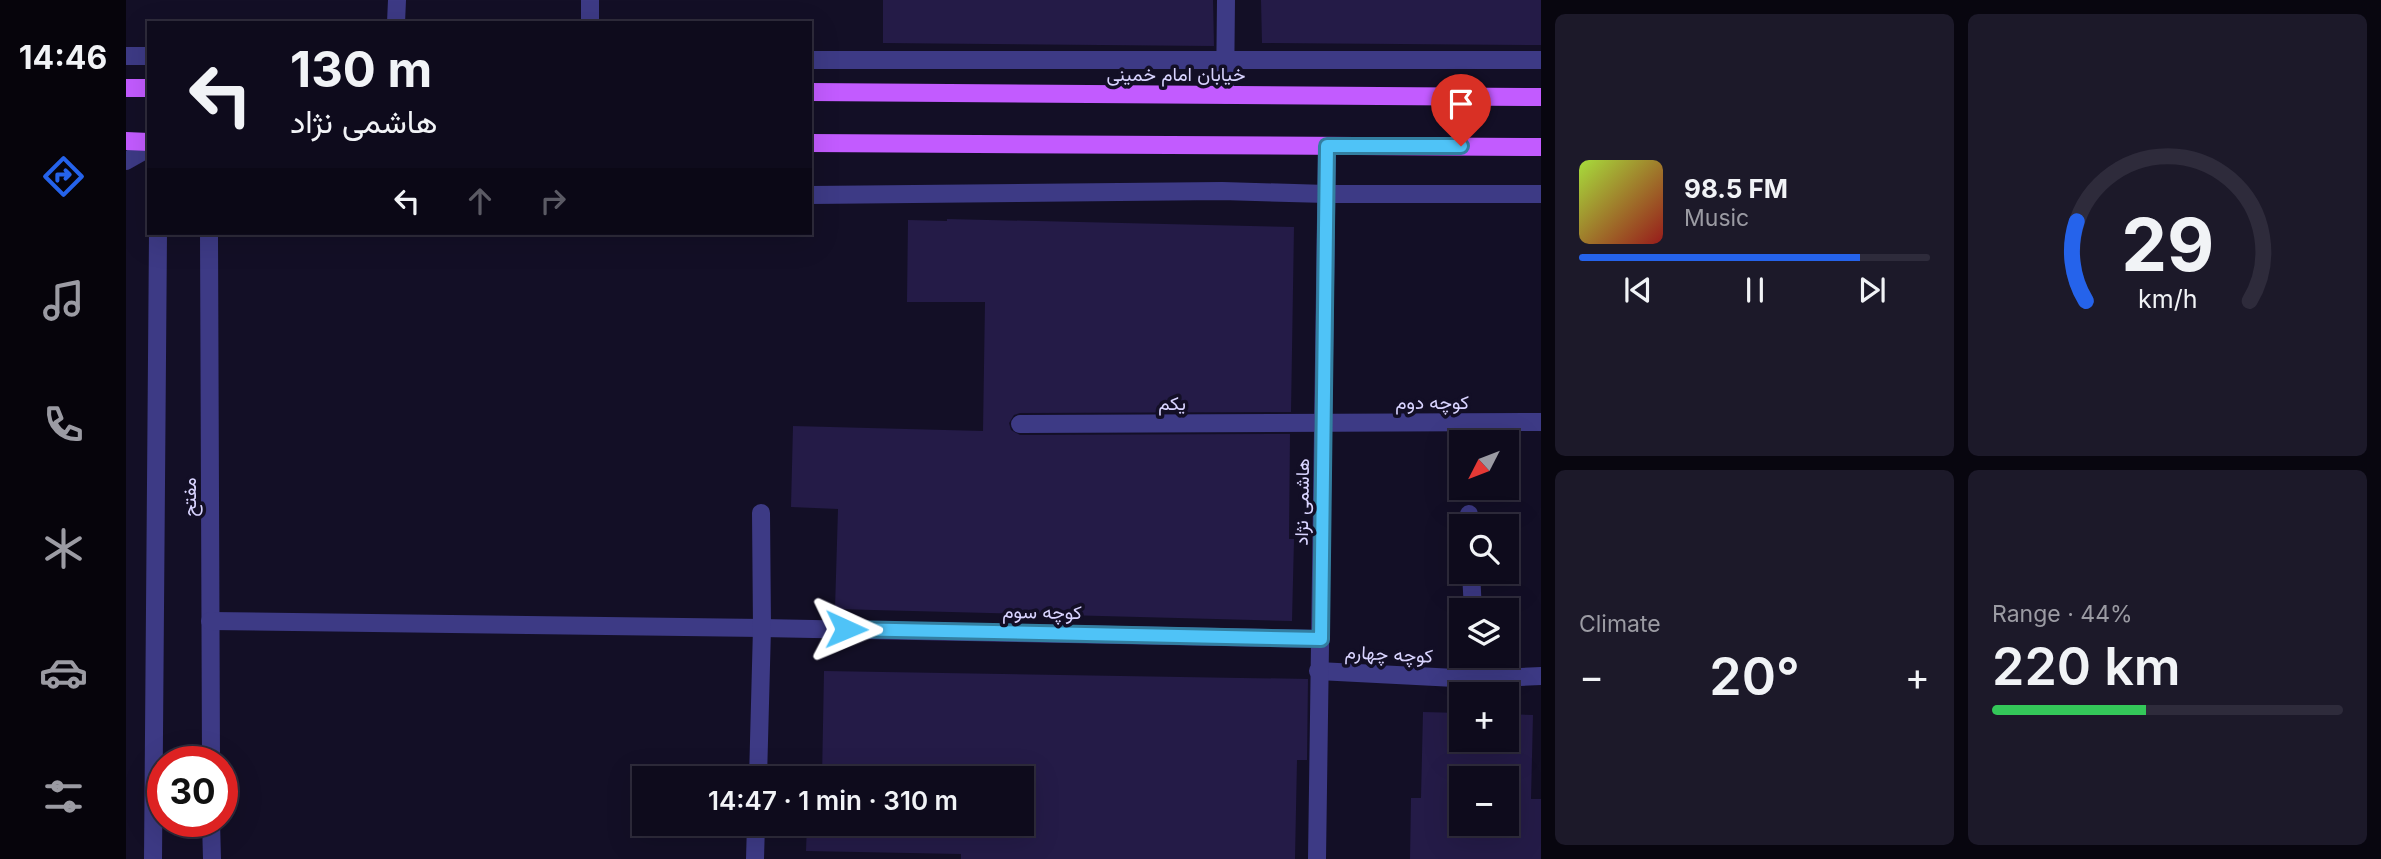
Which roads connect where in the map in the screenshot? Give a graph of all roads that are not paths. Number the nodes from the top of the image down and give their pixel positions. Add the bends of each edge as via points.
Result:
1 (397, 0) edge
2 (590, 0) edge
3 (1226, 0) edge
4 (396, 21) edge
5 (590, 21) edge
6 (126, 56) edge
7 (147, 56) edge
8 (812, 60) edge
9 (1225, 60) junction
10 (1541, 60) edge
11 (126, 88) edge
12 (147, 88) edge
13 (812, 92) edge
14 (1225, 95) junction
15 (1541, 97) edge
16 (126, 141) edge
17 (147, 142) edge
18 (812, 143) edge
19 (1327, 146) junction
20 (1541, 147) edge
21 (147, 149) edge
22 (126, 161) edge
23 (1327, 194) junction
24 (1541, 194) edge
25 (812, 195) edge
26 (158, 235) edge
27 (209, 235) edge
28 (1541, 422) edge
29 (1020, 424) dead end
30 (1324, 424) junction
31 (761, 513) dead end
32 (211, 621) junction
33 (762, 628) junction
34 (1321, 639) junction
35 (1475, 668) edge
36 (1318, 671) junction
37 (1541, 676) edge
38 (1475, 679) junction
39 (211, 746) edge
40 (758, 766) edge
41 (756, 836) edge
42 (211, 837) edge
43 (153, 859) edge
44 (212, 859) edge
45 (755, 859) edge
46 (1317, 859) edge

1 - 4 street
2 - 5 street
3 - 9 street
6 - 7 street
8 - 9 street
9 - 10 street
9 - 14 street
11 - 12 main road
13 - 14 main road, خیابان امام خمینی
14 - 15 main road, خیابان امام خمینی
16 - 17 main road
18 - 19 main road
19 - 20 main road
19 - 23 street, هاشمی نژاد
21 - 22 street
23 - 24 street
23 - 25 street
23 - 30 street, هاشمی نژاد
26 - 43 street, مفتح
27 - 32 street, مفتح
28 - 30 street, کوچه دوم
29 - 30 street, یکم
30 - 34 street, هاشمی نژاد
31 - 33 street
32 - 33 street, کوچه سوم
32 - 39 street, مفتح
33 - 34 street, کوچه سوم
33 - 40 street
34 - 36 street, هاشمی نژاد
35 - 38 street
36 - 38 street, کوچه چهارم
36 - 46 street, هاشمی نژاد
37 - 38 street, کوچه چهارم
41 - 45 street
42 - 44 street

